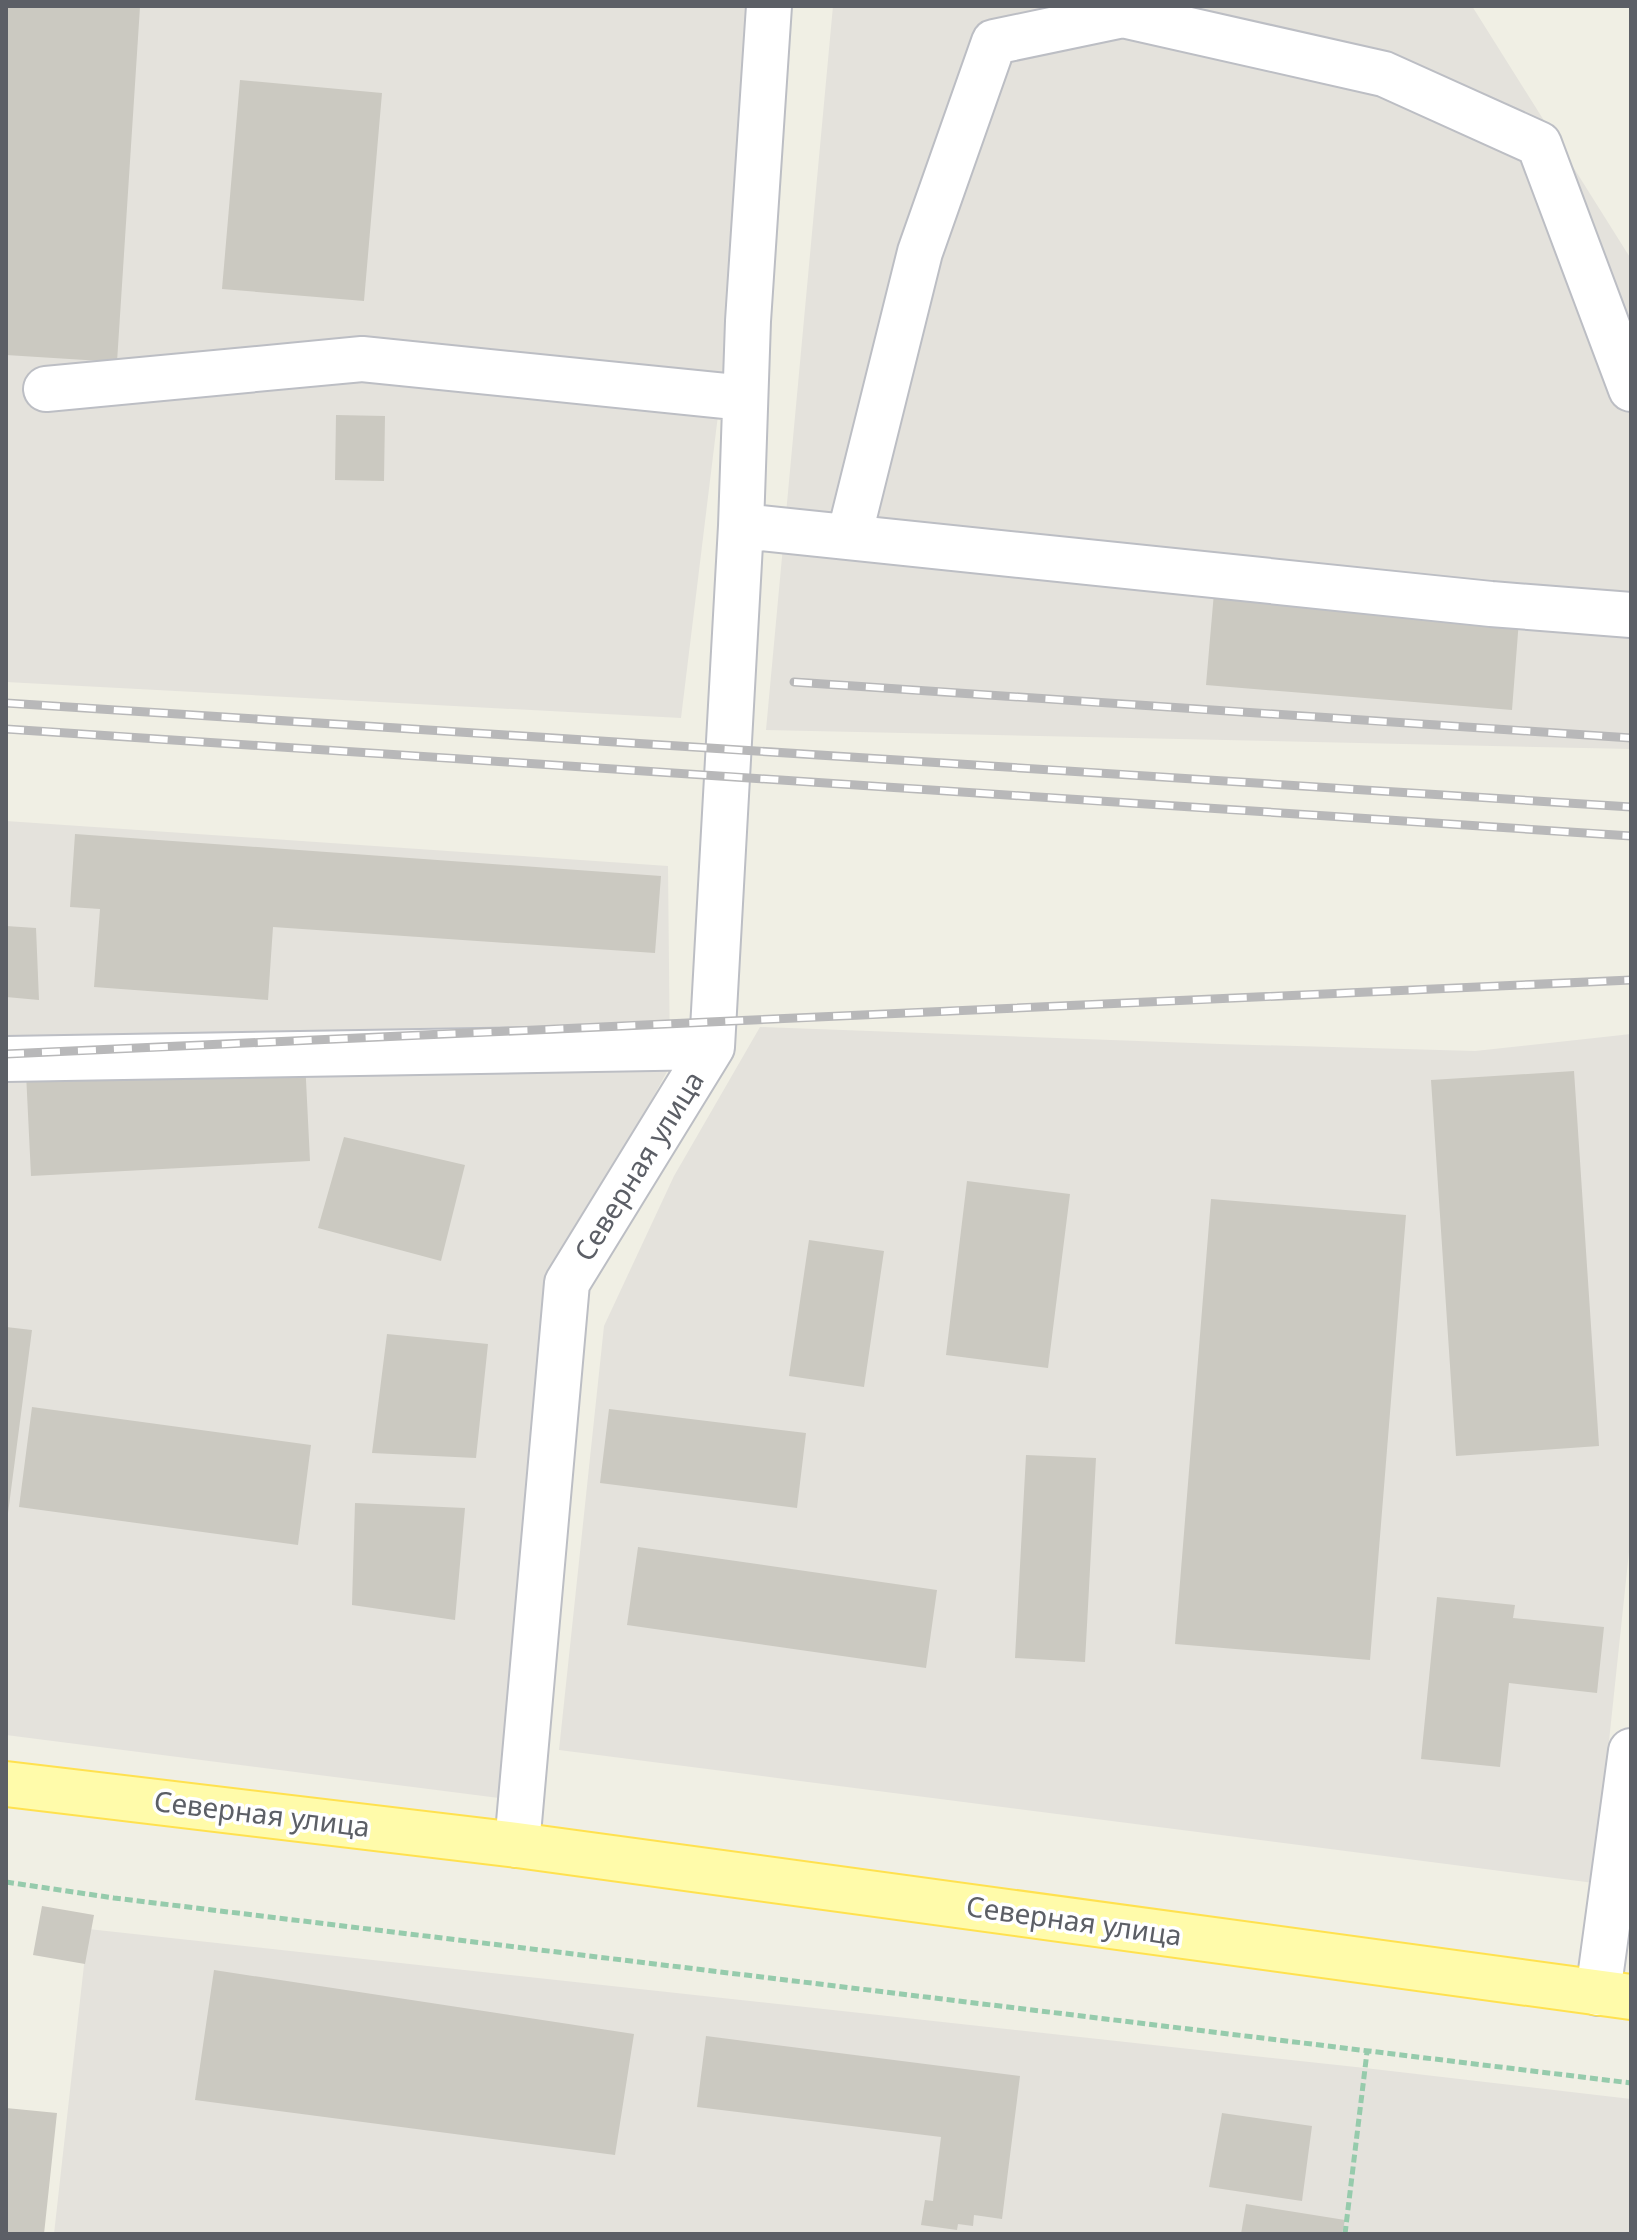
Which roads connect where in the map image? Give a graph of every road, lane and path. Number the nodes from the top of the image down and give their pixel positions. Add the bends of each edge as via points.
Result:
1 (769, 6) edge
2 (46, 389) dead end
3 (1631, 389) edge
4 (745, 398) junction
5 (741, 526) junction
6 (849, 537) junction
7 (1631, 615) edge
8 (712, 1047) junction
9 (6, 1059) edge
10 (1631, 1751) edge
11 (6, 1784) edge
12 (517, 1845) junction
13 (6, 1882) edge
14 (1614, 1995) edge
15 (1367, 2052) junction
16 (1631, 2083) edge
17 (1345, 2234) edge

1 - 4 street
2 - 4 street via 362,359
3 - 6 street via 1539,144 1384,74 1123,15 994,42 920,252
4 - 5 street
5 - 6 street
5 - 8 street
6 - 7 street
8 - 9 street, Северная улица
8 - 12 street, Северная улица via 567,1283
10 - 14 street
11 - 12 main road, Северная улица
12 - 14 main road, Северная улица
13 - 15 path
15 - 16 path
15 - 17 path

